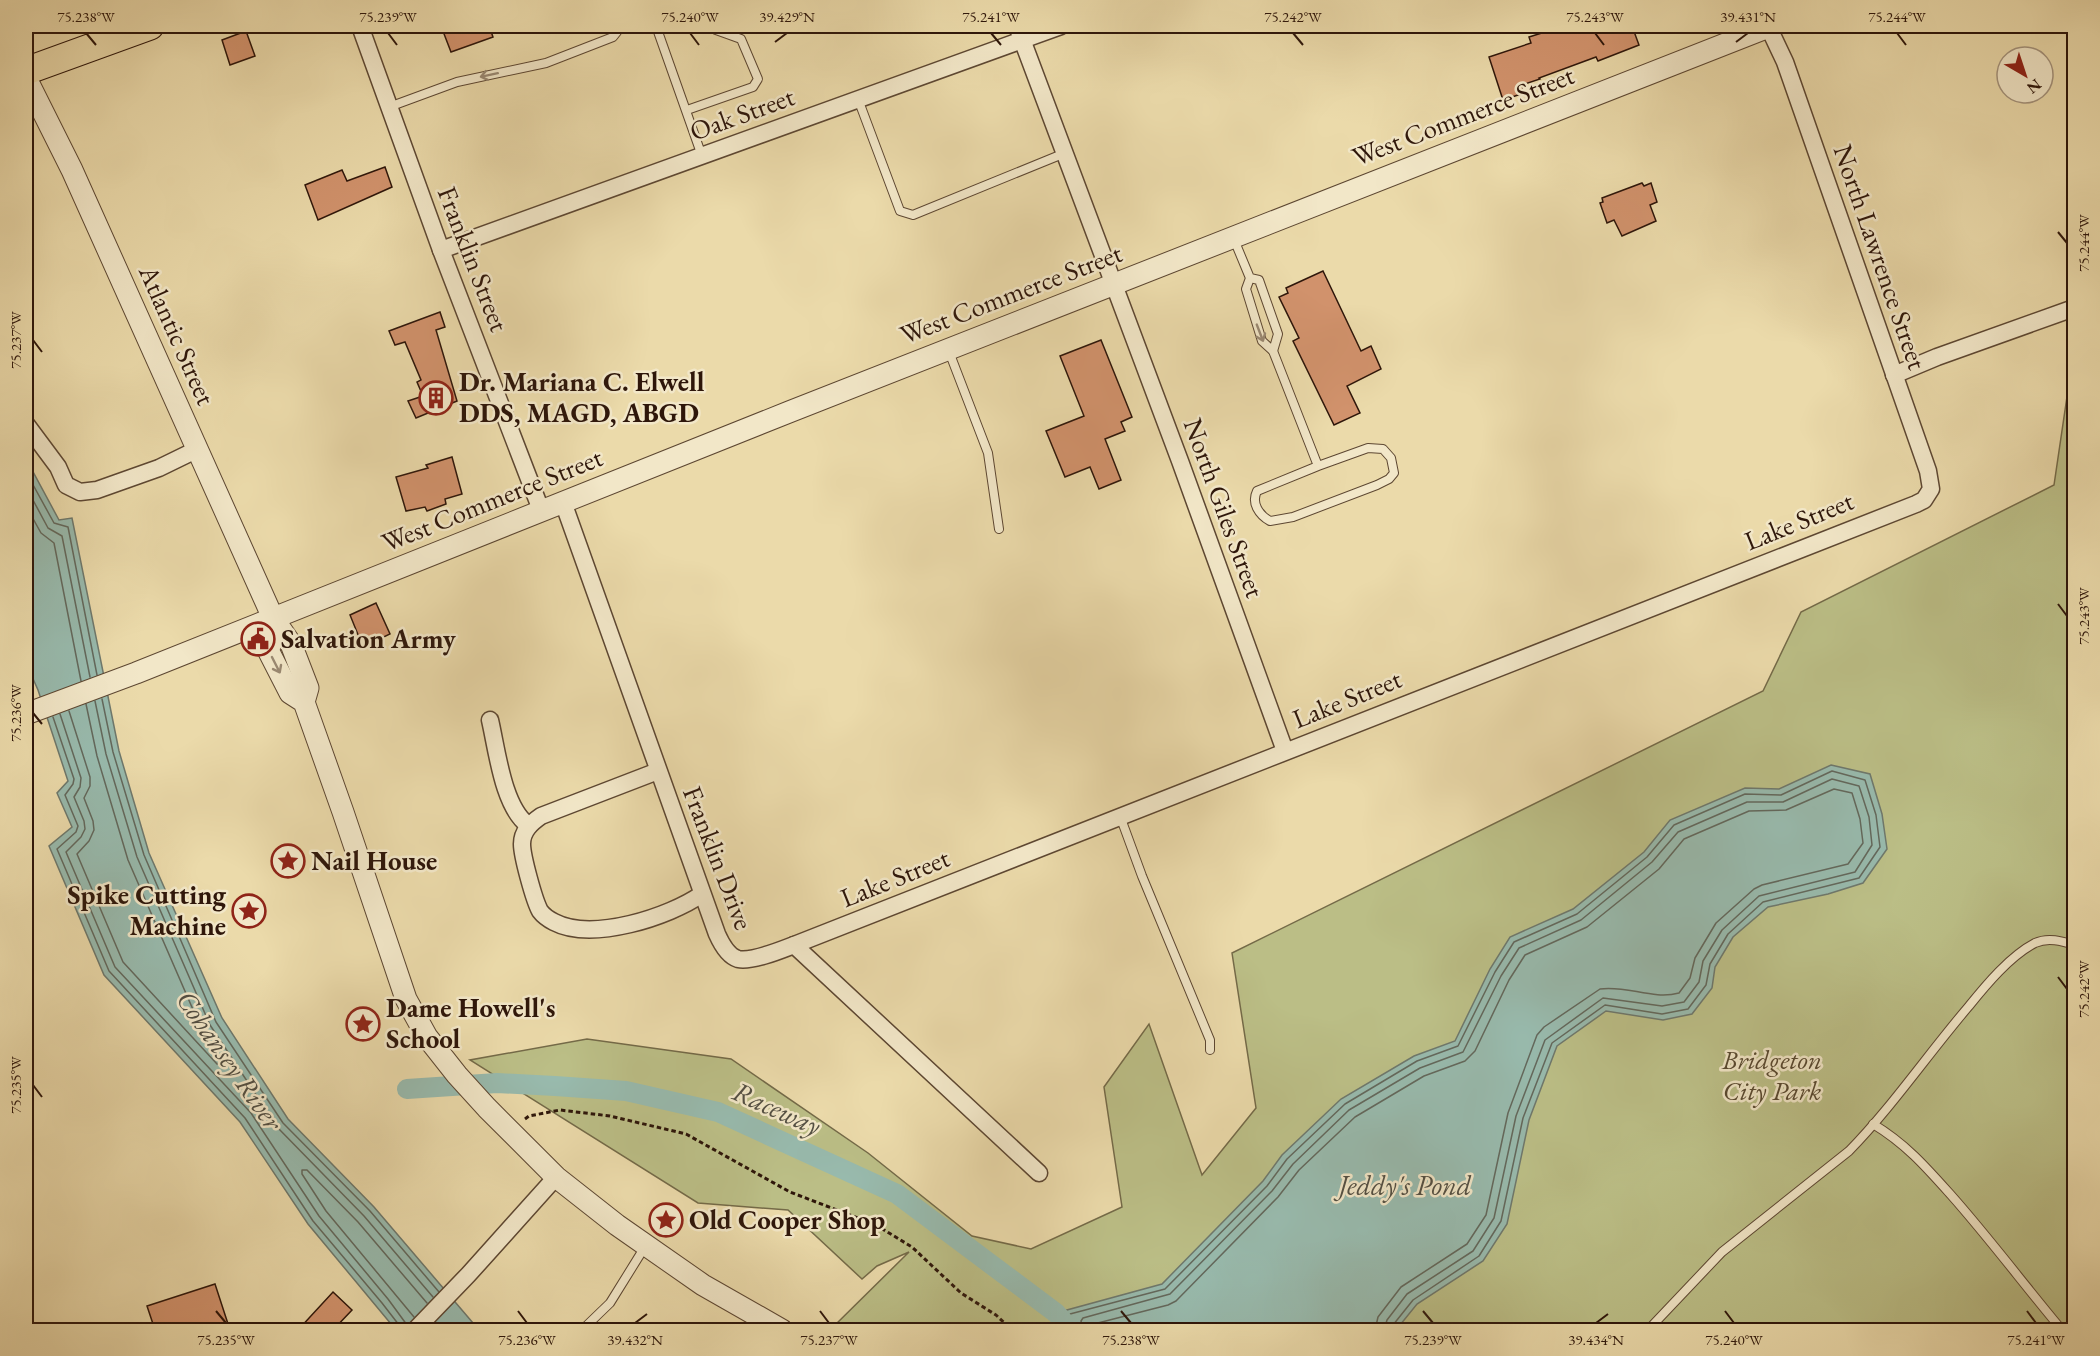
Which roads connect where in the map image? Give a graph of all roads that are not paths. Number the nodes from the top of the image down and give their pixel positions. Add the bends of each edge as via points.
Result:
1 (150, 26) edge
2 (360, 26) edge
3 (617, 26) edge
4 (656, 26) edge
5 (711, 26) edge
6 (1061, 26) edge
7 (1769, 26) edge
8 (1020, 32) edge
9 (26, 71) edge
10 (26, 78) edge
11 (858, 99) junction
12 (389, 107) junction
13 (687, 110) junction
14 (1065, 153) junction
15 (702, 156) junction
16 (1233, 237) junction
17 (441, 250) junction
18 (1250, 278) junction
19 (1114, 284) junction
20 (1267, 302) junction
21 (1252, 308) junction
22 (2074, 308) edge
23 (947, 349) junction
24 (1273, 351) junction
25 (1894, 375) junction
26 (26, 424) edge
27 (198, 449) junction
28 (1318, 466) junction
29 (563, 502) junction
30 (1919, 502) joint
31 (541, 510) junction
32 (999, 529) dead end
33 (273, 618) junction
34 (29, 713) edge
35 (490, 720) dead end
36 (1285, 751) junction
37 (658, 771) junction
38 (1120, 816) junction
39 (528, 825) junction
40 (702, 894) junction
41 (794, 945) junction
42 (2074, 945) edge
43 (1210, 1050) dead end
44 (1873, 1124) junction
45 (1039, 1173) dead end
46 (556, 1176) junction
47 (646, 1245) junction
48 (415, 1330) edge
49 (582, 1330) edge
50 (782, 1330) edge
51 (1648, 1330) edge
52 (2062, 1330) edge

1 - 9 highway
2 - 12 street, Franklin Street
3 -> 12 lane via 613,37 546,63 457,82
4 - 13 lane
5 - 13 lane via 741,39 757,84
6 - 8 street, Oak Street
7 - 16 street, West Commerce Street
7 - 25 street, North Lawrence Street
8 - 11 street, Oak Street
8 - 14 street, North Giles Street
10 - 27 street, Atlantic Street via 72,170
11 - 14 lane via 900,211 913,215
11 - 15 street, Oak Street
12 - 17 street, Franklin Street
13 - 15 lane
14 - 19 street, North Giles Street
15 - 17 street, Oak Street
16 - 18 lane
16 - 19 street, West Commerce Street
17 - 31 street, Franklin Street
18 - 20 lane via 1259,280
18 - 21 lane via 1246,289
19 - 23 street, West Commerce Street
19 - 36 street, North Giles Street
20 - 21 lane
20 - 24 lane via 1278,334
21 -> 24 lane via 1262,341
22 - 25 street
23 - 29 street, West Commerce Street
23 - 32 lane via 988,453
24 - 28 lane
25 - 30 street, North Lawrence Street via 1931,482 1928,496
26 - 27 street via 66,484 80,492 97,490 159,468
27 - 33 street, Atlantic Street
28 - 28 lane via 1257,491 1256,505 1264,518 1270,521 1293,517 1377,485 1394,473 1391,458 1383,449 1368,448
29 - 31 street, West Commerce Street
29 - 37 street, Franklin Drive
30 - 36 street, Lake Street
31 - 33 street, West Commerce Street
33 - 34 street, West Commerce Street
33 - 46 street, Atlantic Street via 291,644 308,688 303,702 406,999 427,1037 457,1075
35 - 39 street via 509,798 519,819
36 - 38 street, Lake Street
37 - 39 street via 541,816
37 - 40 street, Franklin Drive
38 - 41 street, Lake Street
38 - 43 lane via 1210,1040
39 - 40 street via 522,844 541,913 569,928 584,930 627,924
40 - 41 street, Franklin Drive via 721,944 737,959
41 - 45 street
42 - 44 lane via 2056,939 2036,942 2020,953 1981,992
44 - 51 lane via 1849,1151 1722,1252
44 - 52 lane via 1896,1138 1922,1162
46 - 47 street, Atlantic Street
46 - 48 street
47 - 49 lane via 610,1303
47 - 50 street, Atlantic Street via 703,1285

